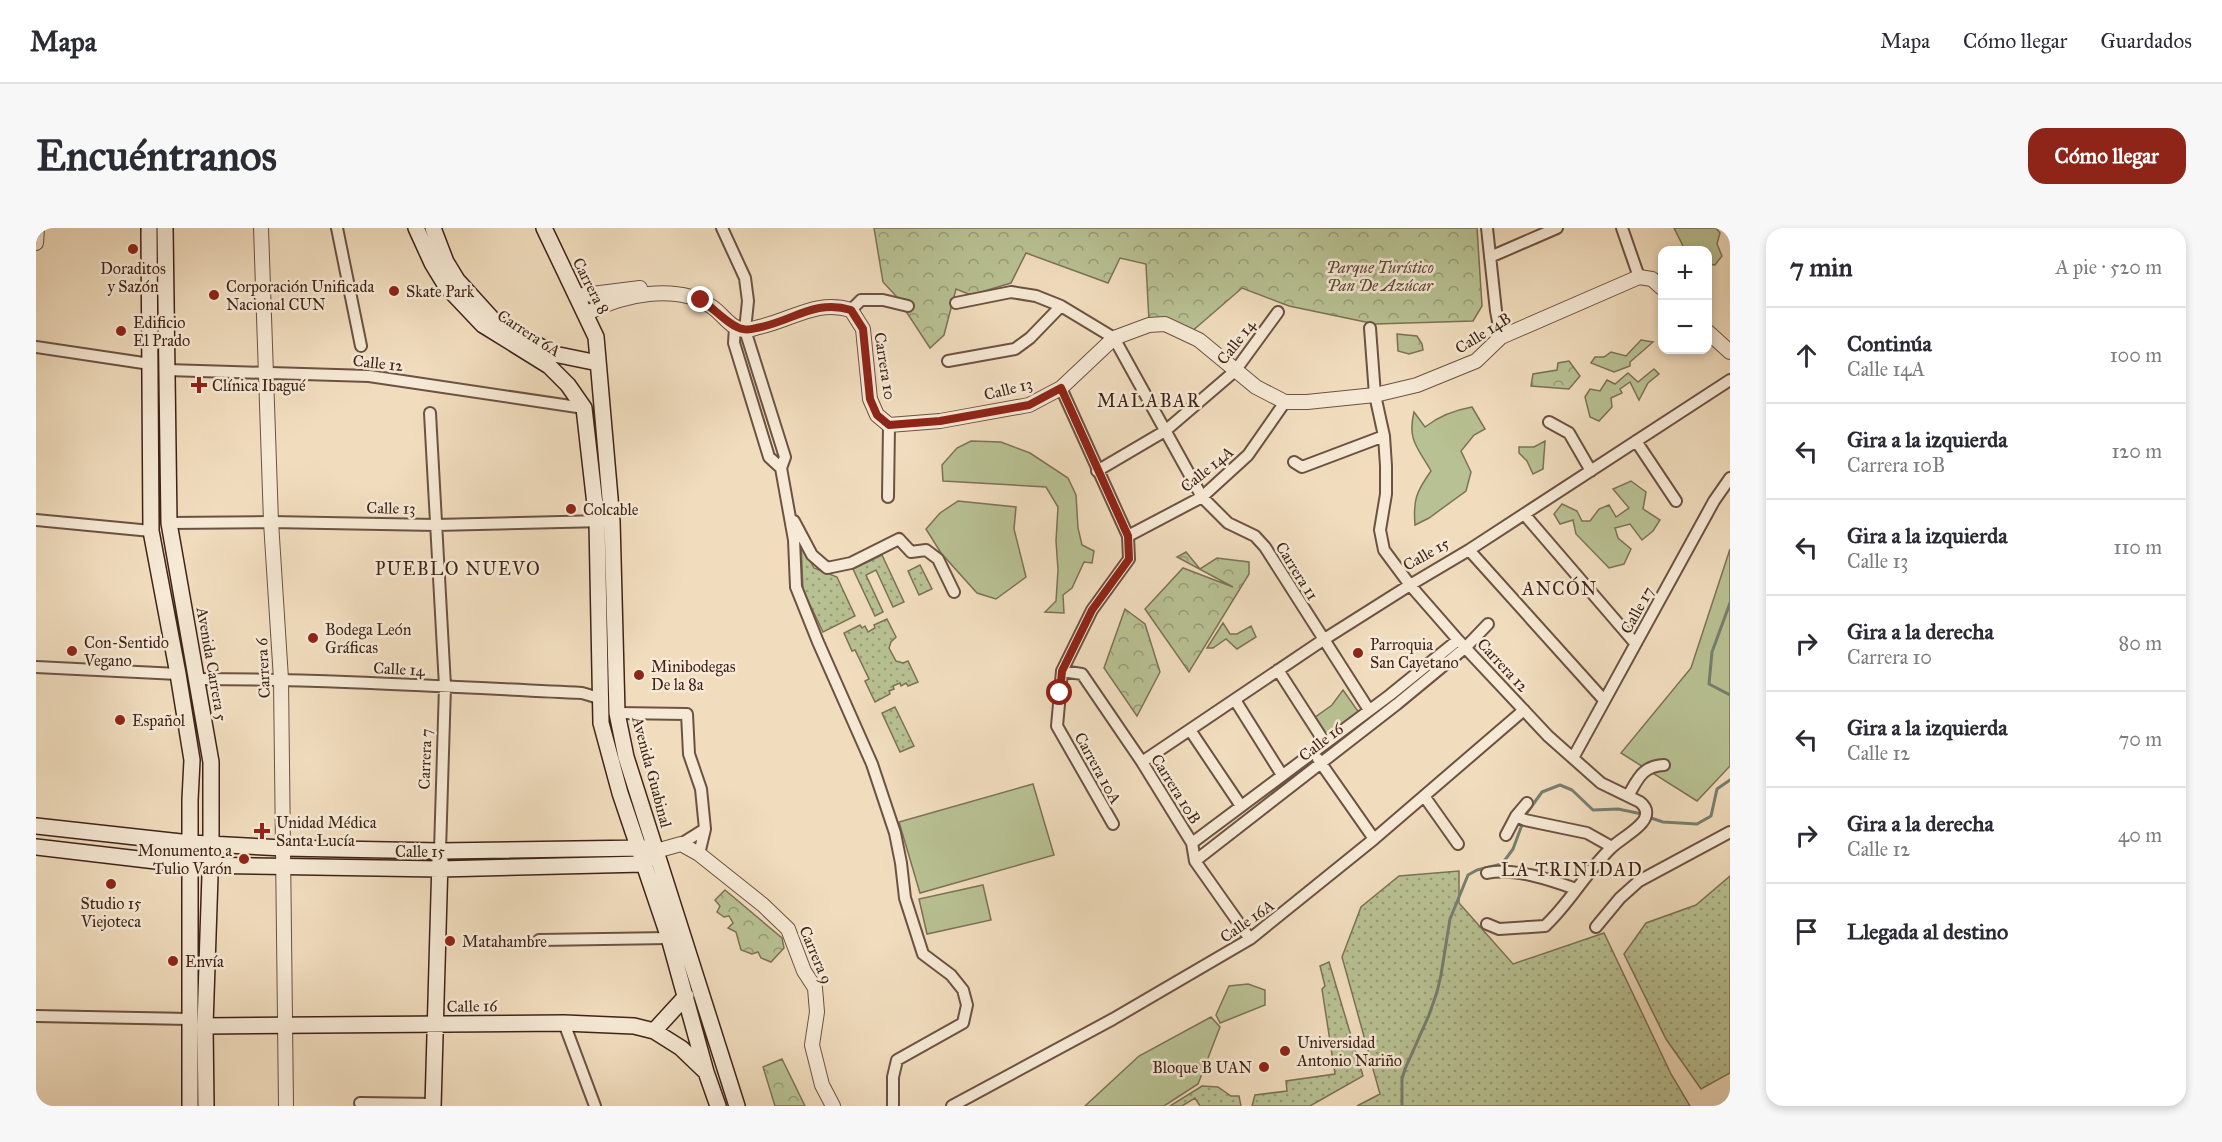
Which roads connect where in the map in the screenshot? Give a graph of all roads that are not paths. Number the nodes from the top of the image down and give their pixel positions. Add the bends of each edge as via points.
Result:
1 (37, 228) edge
2 (149, 228) edge
3 (165, 228) edge
4 (261, 228) edge
5 (337, 228) edge
6 (416, 228) edge
7 (433, 228) edge
8 (544, 228) edge
9 (722, 228) edge
10 (1487, 228) edge
11 (1557, 228) edge
12 (1622, 228) edge
13 (36, 243) edge
14 (1490, 257) junction
15 (1639, 277) junction
16 (1658, 284) edge
17 (576, 296) junction
18 (956, 303) dead end
19 (908, 306) dead end
20 (1061, 306) junction
21 (851, 310) junction
22 (1278, 312) dead end
23 (586, 314) junction
24 (740, 328) junction
25 (1370, 328) dead end
26 (1712, 336) edge
27 (1501, 337) junction
28 (1114, 338) junction
29 (361, 346) dead end
30 (36, 347) edge
31 (1730, 352) edge
32 (552, 360) junction
33 (948, 361) dead end
34 (598, 363) junction
35 (150, 364) junction
36 (167, 370) junction
37 (1235, 371) junction
38 (265, 374) junction
39 (1730, 380) edge
40 (1061, 388) junction
41 (1375, 395) junction
42 (1285, 402) junction
43 (584, 408) junction
44 (430, 413) dead end
45 (1549, 422) dead end
46 (889, 425) junction
47 (1165, 431) junction
48 (1384, 436) junction
49 (1636, 441) junction
50 (1294, 462) dead end
51 (1097, 471) junction
52 (1591, 471) junction
53 (1730, 478) edge
54 (888, 497) dead end
55 (1202, 497) junction
56 (1676, 501) dead end
57 (789, 510) junction
58 (1524, 514) junction
59 (36, 520) edge
60 (612, 521) junction
61 (270, 522) junction
62 (597, 522) junction
63 (169, 523) junction
64 (436, 525) junction
65 (151, 531) junction
66 (1128, 536) junction
67 (1469, 550) junction
68 (1410, 585) junction
69 (954, 592) dead end
70 (1488, 624) dead end
71 (1323, 640) junction
72 (1635, 643) junction
73 (1462, 644) junction
74 (36, 667) edge
75 (1278, 670) junction
76 (1062, 671) junction
77 (178, 674) junction
78 (197, 679) junction
79 (281, 679) junction
80 (445, 686) junction
81 (599, 698) junction
82 (1394, 699) junction
83 (1604, 699) junction
84 (1235, 700) junction
85 (1369, 710) junction
86 (1524, 710) junction
87 (617, 713) junction
88 (1190, 730) junction
89 (1325, 743) junction
90 (1313, 752) junction
91 (1573, 758) junction
92 (1142, 762) junction
93 (1322, 764) junction
94 (1664, 765) dead end
95 (1282, 775) junction
96 (1424, 796) junction
97 (1628, 796) junction
98 (1527, 803) dead end
99 (1241, 806) junction
100 (1521, 818) junction
101 (1113, 824) dead end
102 (36, 826) edge
103 (705, 829) junction
104 (1730, 832) edge
105 (1506, 835) dead end
106 (1374, 839) junction
107 (190, 843) junction
108 (1192, 843) junction
109 (681, 844) junction
110 (1458, 844) dead end
111 (211, 845) junction
112 (36, 847) edge
113 (637, 847) junction
114 (1612, 847) junction
115 (284, 848) junction
116 (440, 850) junction
117 (656, 851) junction
118 (699, 854) junction
119 (1196, 861) junction
120 (643, 864) junction
121 (190, 865) junction
122 (209, 865) junction
123 (284, 867) junction
124 (440, 869) junction
125 (1487, 873) dead end
126 (1576, 889) junction
127 (1487, 924) dead end
128 (1596, 927) dead end
129 (669, 938) junction
130 (1250, 939) junction
131 (539, 940) dead end
132 (686, 996) junction
133 (36, 1016) edge
134 (190, 1019) junction
135 (564, 1023) junction
136 (436, 1025) junction
137 (205, 1026) junction
138 (285, 1026) junction
139 (654, 1031) junction
140 (723, 1067) junction
141 (706, 1072) junction
142 (360, 1103) dead end
143 (433, 1105) edge
144 (190, 1106) edge
145 (206, 1106) edge
146 (286, 1106) edge
147 (595, 1106) edge
148 (718, 1106) edge
149 (737, 1106) edge
150 (833, 1106) edge
151 (893, 1106) edge
152 (952, 1106) edge

1 - 13 street
2 - 35 main road
3 - 36 main road, Avenida Carrera 5
4 - 38 street, Carrera 6
5 - 29 street
6 - 32 main road, Carrera 6A via 446,286 483,325
7 - 32 main road via 457,280 495,322
8 - 17 main road, Carrera 8
9 - 24 street via 745,278 748,301
10 - 14 street
11 - 14 street
12 - 15 street
14 - 27 street
15 - 16 street
15 - 27 street, Calle 14B
17 - 23 main road, Carrera 8
17 - 24 street via 685,284 721,304
18 - 20 street via 1011,292
19 - 21 street via 861,300
20 - 28 street
20 - 33 street via 1015,349
21 - 24 street via 837,305 820,307 766,326
21 - 46 street, Carrera 10 via 863,329 870,399 877,415
22 - 37 street, Calle 14
23 - 24 street via 604,303 683,294 708,304
23 - 34 main road, Carrera 8 via 596,337
24 - 57 street via 734,343 769,456 781,468
25 - 41 street, Carrera 12
26 - 31 street
27 - 41 street, Calle 14B via 1476,360 1417,385
28 - 37 street via 1165,324 1199,340
28 - 40 street, Calle 13
28 - 47 street, Carrera 11
30 - 35 street
32 - 34 main road
32 - 43 main road, Carrera 6A
34 - 60 main road, Avenida Guabinal
35 - 65 main road
36 - 38 street, Calle 12
36 - 63 main road, Avenida Carrera 5
37 - 42 street
37 - 47 street, Calle 14
38 - 43 street, Calle 12 via 369,376
38 - 61 street, Carrera 6
39 - 49 street, Calle 15
40 - 46 street, Calle 13 via 1029,405 940,421
40 - 51 street
41 - 42 street, Calle 14B
41 - 48 street, Carrera 12
42 - 55 street, Calle 14A via 1248,455
43 - 62 main road
44 - 64 street, Carrera 7
45 - 52 street via 1569,433
46 - 54 street, Carrera 10
47 - 51 street, Calle 14
47 - 55 street, Carrera 11
48 - 50 street via 1316,463 1302,467
48 - 68 street, Carrera 12 via 1386,494 1380,530 1384,550
49 - 52 street, Calle 15
49 - 56 street
51 - 66 street
52 - 58 street, Calle 15
53 - 72 street, Calle 17
55 - 66 street, Calle 14A
55 - 71 street, Carrera 11 via 1228,523 1255,536 1266,547
57 - 69 street via 812,555 827,568 851,563 899,539 911,552 926,550 938,559
57 - 151 street via 796,586 872,764 895,833 905,898 923,954 951,975 963,990 967,1005 963,1023 897,1060
58 - 67 street, Calle 15
58 - 72 street
59 - 65 street
60 - 62 street, Calle 13
60 - 87 main road, Avenida Guabinal
61 - 63 street, Calle 13
61 - 64 street, Calle 13
61 - 79 street, Carrera 6
62 - 64 street, Calle 13
62 - 81 main road
63 - 78 main road, Avenida Carrera 5
64 - 80 street, Carrera 7
65 - 77 main road
66 - 76 street via 1129,559 1092,610
67 - 68 street, Calle 15
67 - 83 street
68 - 71 street, Calle 15
68 - 73 street, Carrera 12
70 - 73 street, Calle 16
71 - 75 street, Calle 15
71 - 85 street, Carrera 11
72 - 83 street, Calle 17
73 - 82 street, Calle 16
73 - 86 street, Carrera 12
74 - 77 street
75 - 84 street, Calle 15
75 - 89 street
76 - 92 street, Carrera 10B via 1082,674
76 - 101 street, Carrera 10A via 1057,726
77 - 107 main road via 192,760
78 - 79 street, Calle 14
78 - 111 main road, Avenida Carrera 5 via 211,762
79 - 80 street, Calle 14
79 - 115 street, Carrera 6
80 - 81 street, Calle 14 via 582,693
80 - 116 street, Carrera 7
81 - 113 main road via 601,723
82 - 85 street, Calle 16
82 - 93 street, Calle 16
83 - 91 street, Calle 17
84 - 88 street, Calle 15
84 - 95 street
85 - 89 street, Calle 16
86 - 91 street, Carrera 12
86 - 96 street, Calle 16A
87 - 103 street via 687,714 689,754 701,789
87 - 117 main road, Avenida Guabinal via 626,758
88 - 92 street, Calle 15
88 - 99 street
89 - 90 street, Calle 16
90 - 93 street
90 - 95 street, Calle 16
91 - 97 street, Carrera 12 via 1601,783
92 - 108 street, Carrera 10B
93 - 106 street
93 - 119 street, Calle 16
94 - 97 street via 1653,765 1643,772
95 - 99 street, Calle 16
96 - 106 street, Calle 16A
96 - 110 street
97 - 114 street, Carrera 12 via 1645,807 1645,816
98 - 100 street
99 - 108 street, Calle 16
100 - 105 street
100 - 114 street via 1587,833
102 - 107 main road, Calle 15
103 - 109 street, Calle 15
103 - 118 street
104 - 128 street via 1640,881
106 - 130 street, Calle 16A
107 - 111 main road, Calle 15
107 - 121 main road
108 - 119 street, Carrera 10B
109 - 117 street, Calle 15
109 - 118 street, Carrera 9
111 - 115 main road, Calle 15
111 - 122 main road, Avenida Carrera 5
112 - 121 main road, Calle 15
113 - 116 main road, Calle 15
113 - 117 main road, Calle 15
113 - 120 main road
114 - 126 street
115 - 116 main road, Calle 15
115 - 123 street, Carrera 6
116 - 124 main road, Carrera 7
117 - 120 main road, Calle 15
117 - 140 main road, Avenida Guabinal
118 - 150 street, Carrera 9 via 788,928 804,971 815,988 818,1012 812,1045 822,1085
119 - 130 street, Carrera 10B
120 - 124 main road, Calle 15
120 - 129 main road
121 - 122 main road, Calle 15
121 - 134 main road
122 - 123 main road, Calle 15
122 - 137 main road, Avenida Carrera 5
123 - 124 main road, Calle 15
123 - 138 street, Carrera 6
124 - 136 main road, Carrera 7
125 - 126 street via 1508,871
126 - 127 street via 1545,926 1499,929
129 - 131 street
129 - 132 main road
130 - 152 street, Calle 16A
132 - 139 main road
132 - 141 main road
133 - 134 street
134 - 144 main road
135 - 136 main road, Calle 16
135 - 139 main road, Calle 16 via 634,1026
135 - 147 street
136 - 138 main road, Calle 16
136 - 143 main road, Carrera 7
137 - 138 main road, Calle 16
137 - 145 main road, Avenida Carrera 5
138 - 146 street, Carrera 6
139 - 141 main road, Calle 16 via 681,1048
140 - 141 main road
140 - 149 main road, Avenida Guabinal
141 - 148 main road
142 - 143 street

